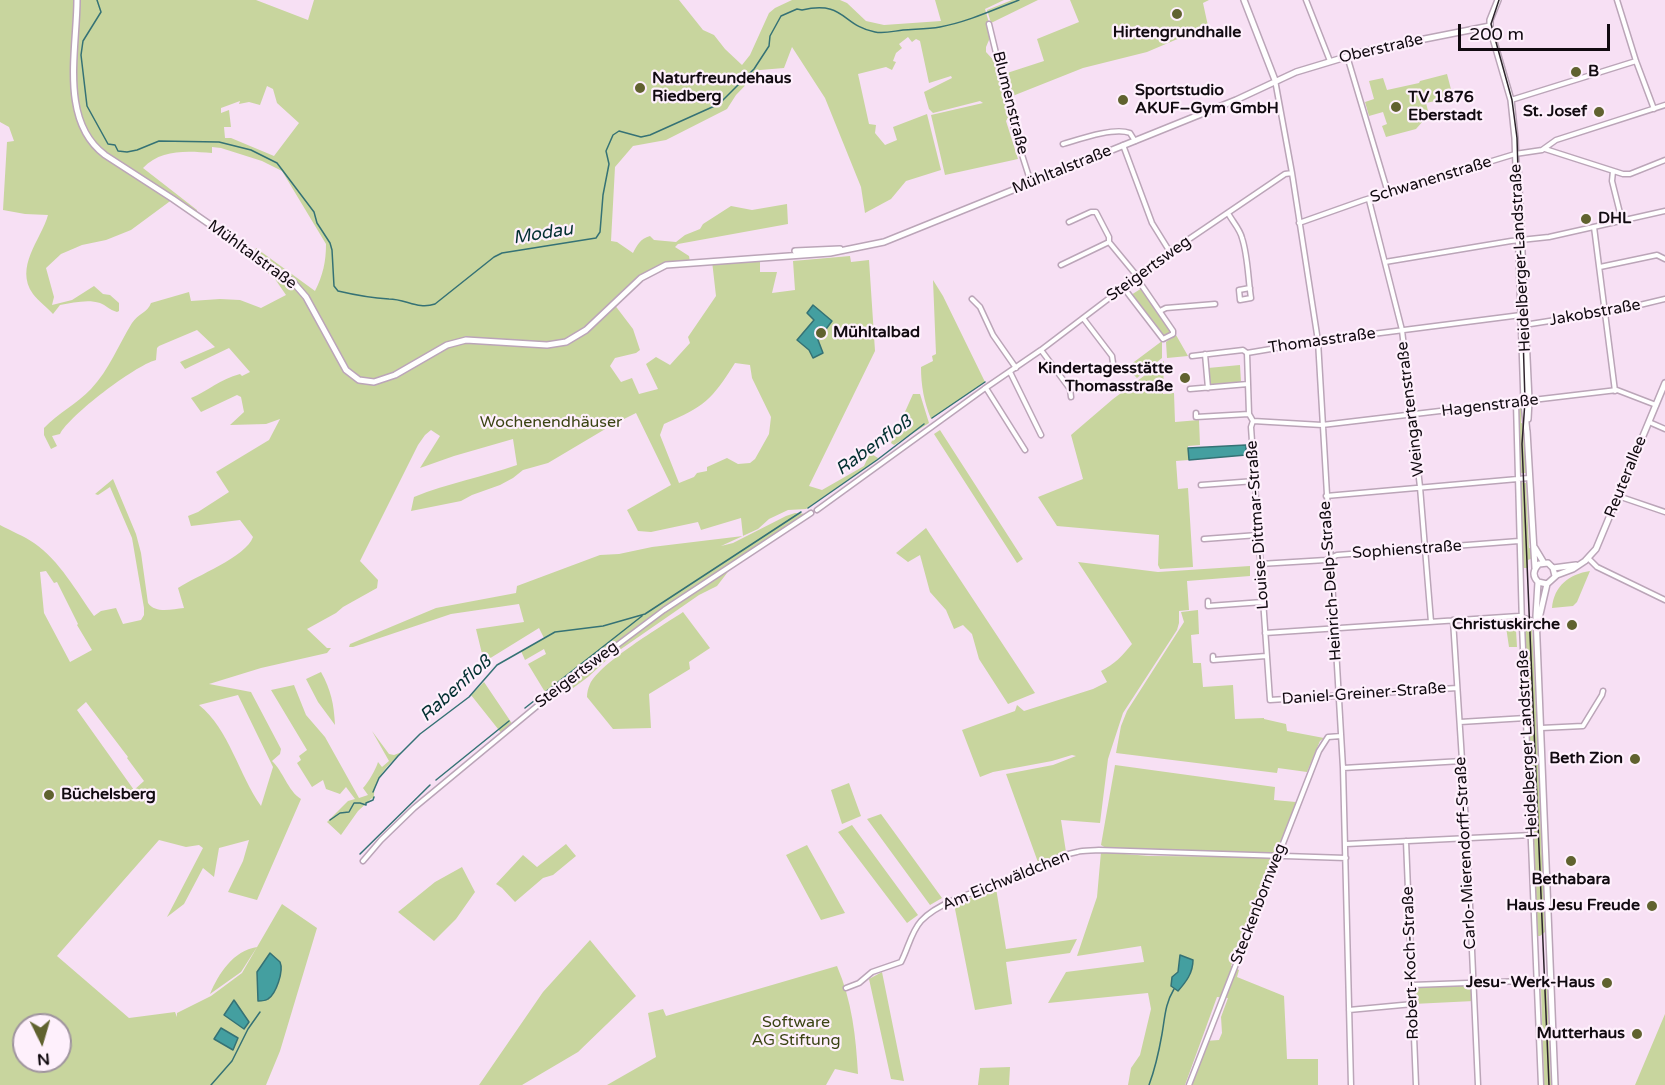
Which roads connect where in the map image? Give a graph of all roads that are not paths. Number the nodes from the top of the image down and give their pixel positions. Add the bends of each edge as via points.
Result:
1 (77, 0) edge
2 (1244, 0) edge
3 (1306, 0) edge
4 (1498, 0) edge
5 (1617, 0) edge
6 (989, 24) dead end
7 (1490, 26) junction
8 (1347, 55) junction
9 (1330, 61) junction
10 (1636, 61) junction
11 (1275, 80) junction
12 (1510, 100) junction
13 (1665, 105) edge
14 (1654, 109) junction
15 (1135, 141) junction
16 (1063, 144) dead end
17 (1125, 148) junction
18 (1545, 148) junction
19 (1516, 154) junction
20 (1665, 160) edge
21 (1613, 171) junction
22 (1292, 173) junction
23 (1031, 183) junction
24 (1388, 193) junction
25 (1369, 200) junction
26 (1665, 211) edge
27 (1228, 213) junction
28 (1622, 220) junction
29 (1069, 222) dead end
30 (1299, 224) junction
31 (1594, 226) junction
32 (1520, 240) junction
33 (1109, 242) junction
34 (1170, 252) junction
35 (1665, 259) edge
36 (1385, 262) junction
37 (1061, 265) dead end
38 (1600, 267) junction
39 (1136, 276) junction
40 (1123, 287) junction
41 (1250, 288) dead end
42 (972, 298) dead end
43 (1665, 299) edge
44 (1215, 304) dead end
45 (1160, 311) junction
46 (1606, 312) junction
47 (1522, 315) junction
48 (1083, 318) junction
49 (1523, 325) junction
50 (1402, 330) junction
51 (1318, 341) junction
52 (1041, 351) junction
53 (1247, 352) junction
54 (1205, 354) junction
55 (1192, 356) dead end
56 (1113, 363) dead end
57 (1016, 368) junction
58 (1010, 372) junction
59 (1665, 383) edge
60 (1248, 384) junction
61 (986, 387) junction
62 (1208, 388) junction
63 (1190, 389) dead end
64 (1615, 391) junction
65 (1071, 397) dead end
66 (1526, 401) junction
67 (1516, 403) junction
68 (1656, 405) junction
69 (1196, 413) dead end
70 (1250, 414) junction
71 (1413, 416) junction
72 (1253, 421) junction
73 (1649, 423) junction
74 (1322, 425) junction
75 (1665, 429) edge
76 (1041, 435) dead end
77 (1025, 450) dead end
78 (1519, 478) junction
79 (1529, 478) junction
80 (1255, 481) junction
81 (1201, 485) dead end
82 (1420, 487) junction
83 (1326, 496) junction
84 (1618, 496) junction
85 (817, 510) dead end
86 (1665, 512) edge
87 (811, 513) dead end
88 (1258, 535) junction
89 (1204, 539) dead end
90 (1519, 542) junction
91 (1535, 548) junction
92 (1425, 549) junction
93 (1330, 558) junction
94 (1588, 558) junction
95 (1544, 562) junction
96 (1260, 564) junction
97 (1578, 565) junction
98 (1535, 568) junction
99 (1553, 568) junction
100 (1555, 576) junction
101 (1538, 582) junction
102 (1547, 584) junction
103 (1665, 600) edge
104 (1208, 601) dead end
105 (1263, 602) junction
106 (1522, 617) junction
107 (1453, 620) junction
108 (1431, 622) junction
109 (1538, 622) junction
110 (1335, 628) junction
111 (1265, 633) junction
112 (1213, 656) dead end
113 (1266, 656) junction
114 (1457, 688) junction
115 (1603, 691) dead end
116 (1339, 696) junction
117 (1270, 700) joint
118 (1526, 718) junction
119 (1460, 722) junction
120 (1541, 728) junction
121 (1341, 736) junction
122 (1462, 762) junction
123 (1343, 768) junction
124 (1532, 835) junction
125 (1467, 838) junction
126 (1406, 841) junction
127 (1346, 844) junction
128 (1278, 856) junction
129 (1346, 858) junction
130 (363, 861) dead end
131 (1551, 980) junction
132 (1538, 981) junction
133 (1473, 982) junction
134 (1412, 985) junction
135 (846, 988) dead end
136 (1413, 1004) junction
137 (1349, 1010) junction
138 (1189, 1085) edge
139 (1351, 1085) edge
140 (1416, 1085) edge
141 (1478, 1085) edge
142 (1541, 1085) edge
143 (1555, 1085) edge

1 - 23 street, Mühltalstraße via 74,70 79,118 87,137 105,155 293,282 306,297 343,366 363,381 384,380 447,345 466,340 547,345 566,342 586,330 641,278 666,265 845,250 884,242
2 - 11 street
3 - 9 street
4 - 7 street
5 - 10 street
6 - 23 street, Blumenstraße
7 - 8 street, Oberstraße
7 - 12 street, Heidelberger Landstraße
8 - 9 street, Oberstraße
8 - 24 street
9 - 11 street, Oberstraße
10 - 12 street
10 - 14 street
11 - 15 street, Mühltalstraße
11 - 22 street, Heinrich-Delp-Straße
12 - 19 street, Heidelberger Landstraße
13 - 14 street, Schwanenstraße
14 - 18 street, Schwanenstraße via 1554,141
15 - 16 street via 1123,131
15 - 17 street, Mühltalstraße
17 - 23 street, Mühltalstraße
17 - 34 street via 1152,223
18 - 19 street, Schwanenstraße
18 - 21 street
19 - 24 street, Schwanenstraße
19 - 32 street, Heidelberger Landstraße
20 - 21 street via 1630,174
21 - 28 street
22 - 27 street, Steigertsweg
22 - 30 street, Heinrich-Delp-Straße
24 - 25 street, Schwanenstraße
25 - 30 street, Schwanenstraße
25 - 36 street, Weingartenstraße
26 - 28 street
27 - 34 street, Steigertsweg
27 - 41 street via 1242,236
28 - 31 street
29 - 33 street via 1096,212
30 - 51 street, Heinrich-Delp-Straße
31 - 32 street
31 - 38 street
32 - 36 street
32 - 47 street, Heidelberger Landstraße
33 - 37 street
33 - 39 street
34 - 39 street, Steigertsweg
35 - 38 street via 1657,255
36 - 50 street, Weingartenstraße
38 - 46 street
39 - 40 street, Steigertsweg
39 - 45 street
40 - 45 street via 1164,340 1174,333
40 - 48 street, Steigertsweg
42 - 57 street
43 - 46 street, Jakobstraße
44 - 45 street
46 - 49 street, Jakobstraße
46 - 64 street
47 - 49 street, Heidelberger Landstraße
47 - 50 street, Thomasstraße
48 - 52 street, Steigertsweg
48 - 56 street via 1112,356
49 - 66 street, Heidelberger Landstraße
50 - 51 street, Thomasstraße
50 - 71 street, Weingartenstraße
51 - 53 street, Thomasstraße
51 - 74 street, Heinrich-Delp-Straße
52 - 57 street, Steigertsweg
52 - 65 street via 1070,389
53 - 54 street, Thomasstraße
53 - 60 street, Louise-Dittmar-Straße
54 - 55 street, Thomasstraße
54 - 62 street
57 - 58 street, Steigertsweg
58 - 61 street, Steigertsweg
58 - 76 street
59 - 68 street, Reuterallee
60 - 62 street
60 - 70 street, Louise-Dittmar-Straße
61 - 77 street
61 - 85 street, Steigertsweg
62 - 63 street
64 - 66 street, Hagenstraße
64 - 68 street, Hagenstraße
66 - 67 street, Hagenstraße
66 - 79 street, Heidelberger Landstraße
67 - 71 street, Hagenstraße
67 - 78 street, Heidelberger Landstraße
68 - 73 street, Reuterallee
69 - 70 street via 1196,417
70 - 72 street, Louise-Dittmar-Straße
71 - 74 street, Hagenstraße
71 - 82 street, Weingartenstraße
72 - 74 street, Hagenstraße
72 - 80 street, Louise-Dittmar-Straße
73 - 75 street
73 - 84 street, Reuterallee
74 - 83 street, Heinrich-Delp-Straße
78 - 79 street
78 - 82 street
78 - 90 street, Heidelberger Landstraße
79 - 91 street, Heidelberger Landstraße
80 - 81 street
80 - 88 street, Louise-Dittmar-Straße
82 - 83 street
82 - 92 street, Weingartenstraße
83 - 93 street, Heinrich-Delp-Straße
84 - 86 street
84 - 94 street, Reuterallee
87 - 130 street, Steigertsweg via 664,610 548,697 414,808
88 - 89 street
88 - 96 street, Louise-Dittmar-Straße
90 - 92 street, Sophienstraße
90 - 106 street, Heidelberger Landstraße
91 - 95 street, Heidelberger Landstraße
91 - 98 street, Heidelberger Landstraße
92 - 93 street, Sophienstraße
92 - 108 street, Weingartenstraße
93 - 96 street, Sophienstraße
93 - 110 street, Heinrich-Delp-Straße
94 - 97 street, Reuterallee
94 - 103 street via 1597,567
95 - 98 street
95 - 99 street
96 - 105 street, Louise-Dittmar-Straße
97 - 99 street, Reuterallee
97 - 100 street, Reuterallee
98 - 101 street
99 - 100 street
100 - 102 street
101 - 102 street
101 - 109 street, Heidelberger Landstraße
102 - 109 street, Heidelberger Landstraße
104 - 105 street via 1208,606
105 - 111 street, Louise-Dittmar-Straße
106 - 107 street
106 - 109 street
106 - 118 street, Heidelberger Landstraße
107 - 108 street
107 - 114 street, Carlo-Mierendorff-Straße
108 - 110 street
109 - 120 street, Heidelberger Landstraße
110 - 111 street
110 - 116 street, Heinrich-Delp-Straße
111 - 113 street, Louise-Dittmar-Straße
112 - 113 street via 1213,660
113 - 117 street, Louise-Dittmar-Straße
114 - 116 street, Daniel-Greiner-Straße
114 - 119 street, Carlo-Mierendorff-Straße
115 - 120 street via 1583,726
116 - 117 street, Daniel-Greiner-Straße
116 - 121 street, Heinrich-Delp-Straße
118 - 119 street
118 - 124 street, Heidelberger Landstraße
119 - 122 street, Carlo-Mierendorff-Straße
120 - 131 street, Heidelberger Landstraße
121 - 123 street, Heinrich-Delp-Straße
121 - 128 street, Steckenbornweg via 1328,737 1319,751
122 - 123 street
122 - 125 street, Carlo-Mierendorff-Straße
123 - 127 street, Heinrich-Delp-Straße
124 - 125 street
124 - 132 street, Heidelberger Landstraße
125 - 126 street
125 - 133 street, Carlo-Mierendorff-Straße
126 - 127 street
126 - 134 street, Robert-Koch-Straße
127 - 129 street, Heinrich-Delp-Straße
128 - 129 street, Am Eichwäldchen
128 - 135 street, Am Eichwäldchen via 1076,852 935,910 915,930 901,962 872,972 860,983
128 - 138 street, Steckenbornweg
129 - 137 street, Heinrich-Delp-Straße
131 - 132 street
131 - 143 street, Heidelberger Landstraße
132 - 133 street
132 - 142 street, Heidelberger Landstraße
133 - 134 street
133 - 141 street, Carlo-Mierendorff-Straße
134 - 136 street, Robert-Koch-Straße
136 - 137 street
136 - 140 street, Robert-Koch-Straße
137 - 139 street, Heinrich-Delp-Straße

